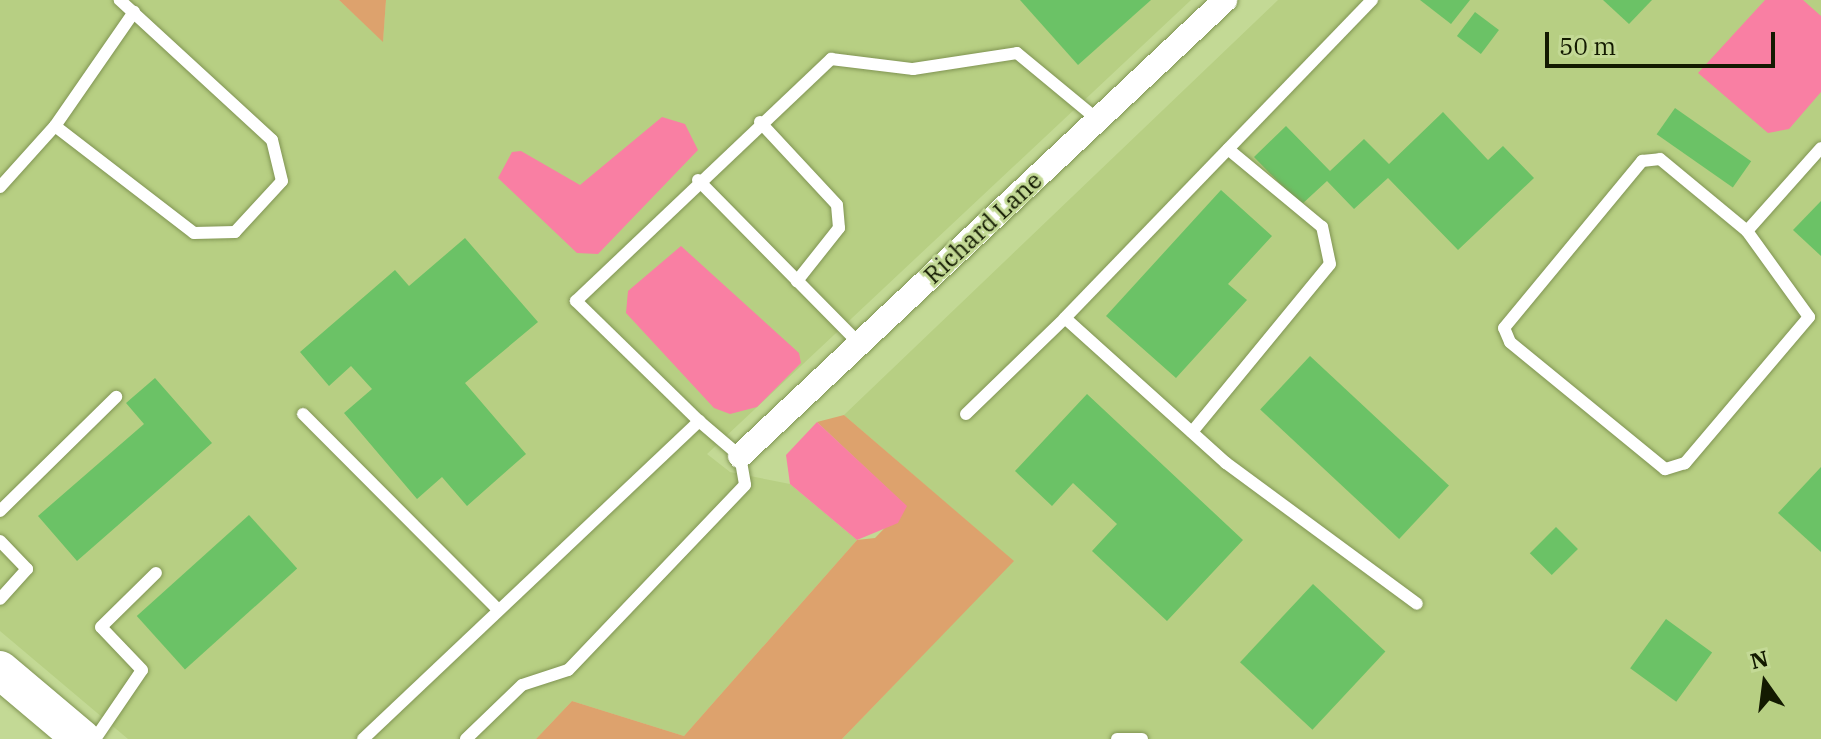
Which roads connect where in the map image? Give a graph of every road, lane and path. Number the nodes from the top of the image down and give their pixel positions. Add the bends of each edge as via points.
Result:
1 (120, 0) edge
2 (1225, 0) edge
3 (1372, 0) edge
4 (134, 12) junction
5 (1098, 120) junction
6 (760, 122) junction
7 (55, 126) junction
8 (1821, 148) edge
9 (1228, 149) junction
10 (698, 180) junction
11 (0, 187) edge
12 (1747, 231) junction
13 (797, 281) junction
14 (1065, 318) junction
15 (860, 344) junction
16 (116, 397) dead end
17 (303, 414) dead end
18 (966, 414) dead end
19 (699, 421) junction
20 (1192, 432) junction
21 (740, 456) junction
22 (0, 511) edge
23 (0, 541) edge
24 (156, 573) dead end
25 (0, 599) edge
26 (1417, 604) dead end
27 (496, 608) junction
28 (0, 670) edge
29 (82, 739) edge
30 (95, 739) edge
31 (363, 739) edge
32 (466, 739) edge
33 (1117, 739) edge
34 (1142, 739) edge

1 - 4 lane
2 - 5 street, Richard Lane
3 - 9 lane
4 - 7 lane
4 - 7 lane via 272,140 282,181 235,232 194,233
5 - 6 lane via 1040,65 996,52 913,69 831,59
5 - 15 street, Richard Lane
6 - 10 lane
6 - 13 lane via 837,205 839,228
7 - 11 lane
8 - 12 lane
9 - 14 lane
9 - 20 lane via 1322,227 1330,264
10 - 13 lane
10 - 19 lane via 576,301
12 - 12 lane via 1660,159 1642,161 1504,328 1510,342 1665,469 1685,463 1809,317
13 - 15 lane
14 - 18 lane
14 - 20 lane
15 - 21 street, Richard Lane
16 - 22 lane
17 - 27 lane
19 - 21 lane
19 - 27 lane
20 - 26 lane
21 - 32 lane via 745,485 568,670 522,685
23 - 25 lane via 27,569
24 - 30 lane via 101,627 142,670
27 - 31 lane
28 - 29 main road
33 - 34 lane

